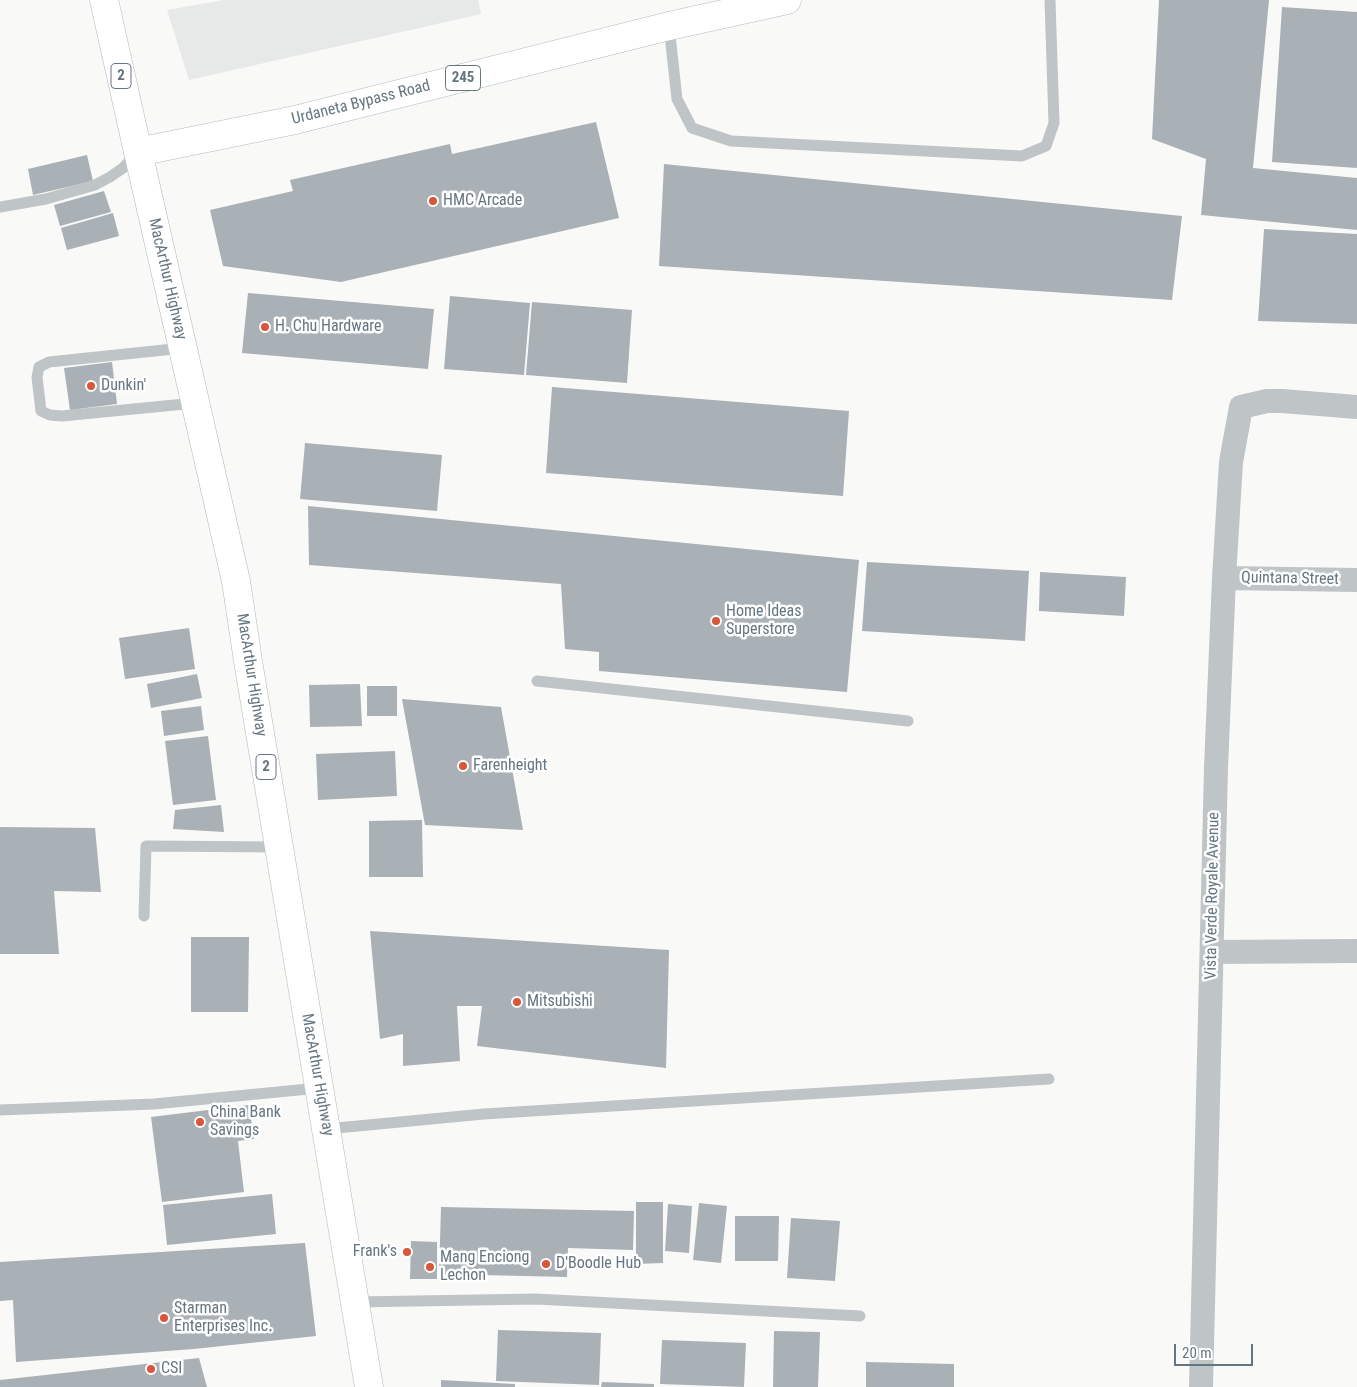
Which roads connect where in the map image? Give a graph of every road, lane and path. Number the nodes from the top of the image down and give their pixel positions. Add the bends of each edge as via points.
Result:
1 (104, 0) edge
2 (787, 0) edge
3 (1050, 0) edge
4 (669, 26) junction
5 (138, 152) junction
6 (0, 206) edge
7 (183, 348) junction
8 (196, 403) junction
9 (1357, 407) edge
10 (1224, 578) junction
11 (1357, 580) edge
12 (537, 681) dead end
13 (908, 721) dead end
14 (279, 847) junction
15 (144, 916) dead end
16 (1357, 950) edge
17 (1212, 952) junction
18 (1049, 1078) dead end
19 (319, 1088) junction
20 (0, 1110) edge
21 (326, 1129) junction
22 (355, 1302) junction
23 (860, 1316) dead end
24 (369, 1387) edge
25 (1201, 1387) edge

1 - 5 main road, MacArthur Highway / 2
2 - 4 main road, Urdaneta Bypass Road / 245
3 - 4 lane via 1054,123 1046,146 1022,156 731,140 692,128 677,99
4 - 5 main road, Urdaneta Bypass Road / 245 via 295,120
5 - 6 lane via 123,168 94,185 46,199
5 - 7 main road, MacArthur Highway / 2
7 - 8 main road, MacArthur Highway / 2
7 - 8 lane via 49,362 39,367 37,377 41,411 62,416
8 - 14 main road, MacArthur Highway / 2 via 236,580
9 - 10 street, Vista Verde Royale Avenue via 1282,401 1241,407 1231,462
10 - 11 street, Quintana Street
10 - 17 street, Vista Verde Royale Avenue
12 - 13 lane
14 - 15 lane via 146,846
14 - 19 main road, MacArthur Highway / 2
16 - 17 street
17 - 25 street, Vista Verde Royale Avenue
18 - 21 lane via 484,1114
19 - 20 lane via 154,1104
19 - 21 main road, MacArthur Highway / 2
21 - 22 main road, MacArthur Highway / 2
22 - 23 lane via 536,1299
22 - 24 main road, MacArthur Highway / 2

